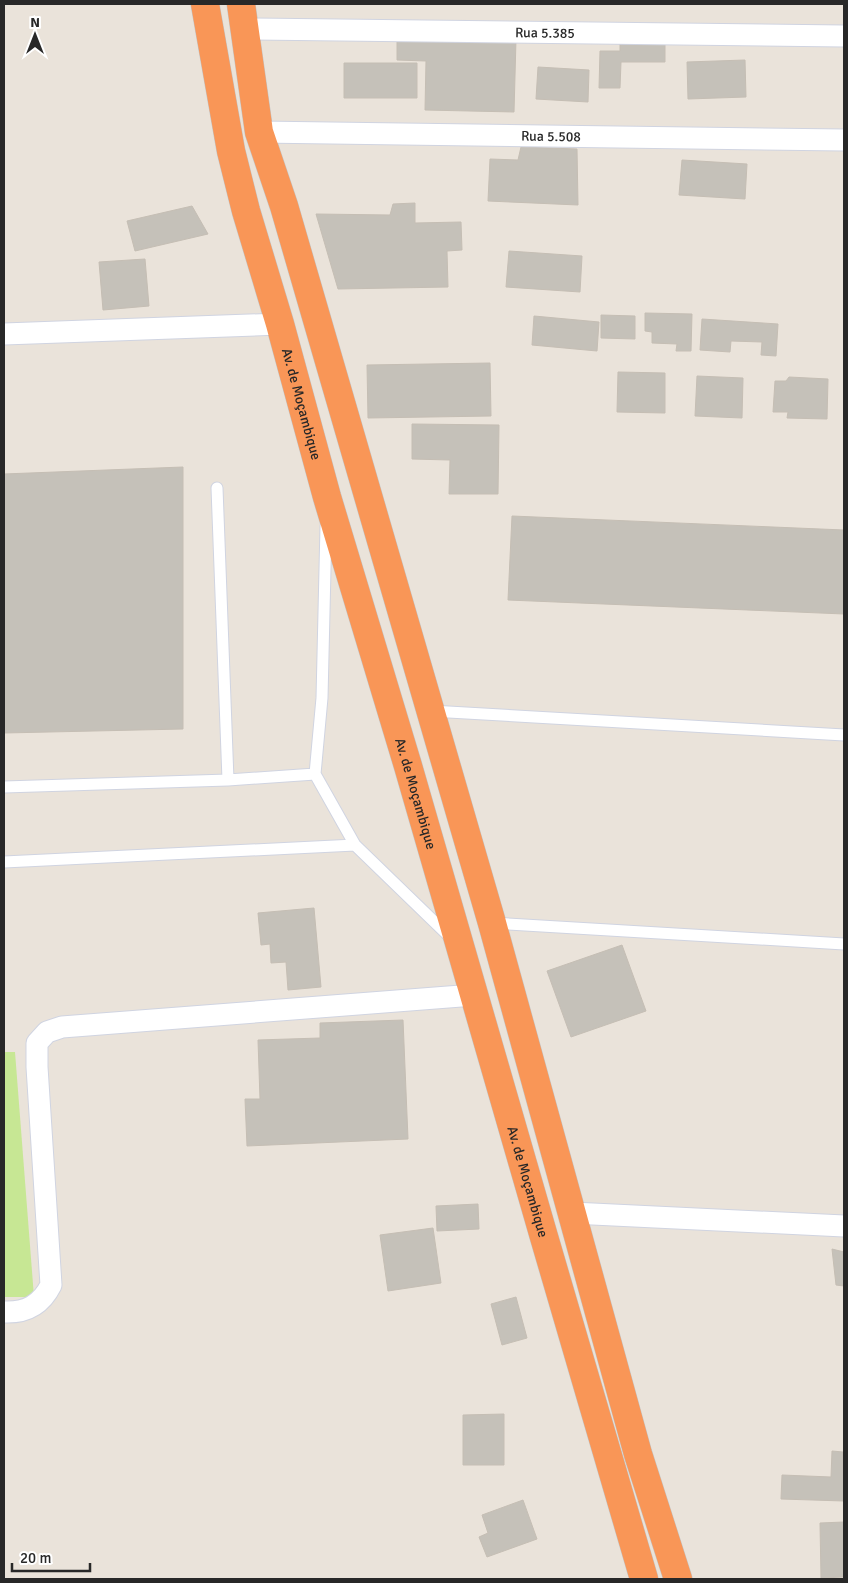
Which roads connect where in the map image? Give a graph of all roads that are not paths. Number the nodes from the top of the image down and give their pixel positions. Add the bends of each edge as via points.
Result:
1 (205, 4) edge
2 (244, 16) edge
3 (844, 36) edge
4 (259, 132) junction
5 (844, 140) edge
6 (280, 324) junction
7 (4, 334) edge
8 (217, 488) dead end
9 (326, 497) junction
10 (429, 711) junction
11 (844, 735) edge
12 (315, 774) junction
13 (228, 780) junction
14 (4, 787) edge
15 (355, 845) junction
16 (4, 862) edge
17 (492, 923) junction
18 (844, 944) edge
19 (459, 946) junction
20 (474, 994) junction
21 (572, 1214) junction
22 (844, 1226) edge
23 (4, 1312) edge
24 (644, 1579) edge
25 (678, 1579) edge

1 - 6 highway, Av. de Moçambique via 231,152
2 - 3 street, Rua 5.385
2 - 4 highway
4 - 5 street, Rua 5.508
4 - 10 highway via 284,206
6 - 7 street
6 - 9 highway, Av. de Moçambique
8 - 13 lane
9 - 12 lane via 322,698
9 - 19 highway, Av. de Moçambique
10 - 11 lane
10 - 17 highway
12 - 13 lane
12 - 15 lane
13 - 14 lane
15 - 16 lane
15 - 19 lane
17 - 18 lane
17 - 21 highway
19 - 20 highway, Av. de Moçambique
20 - 23 street via 62,1027 47,1032 37,1043 37,1067 51,1285 45,1298 33,1306 15,1313
20 - 24 highway, Av. de Moçambique
21 - 22 street
21 - 25 highway via 638,1454

